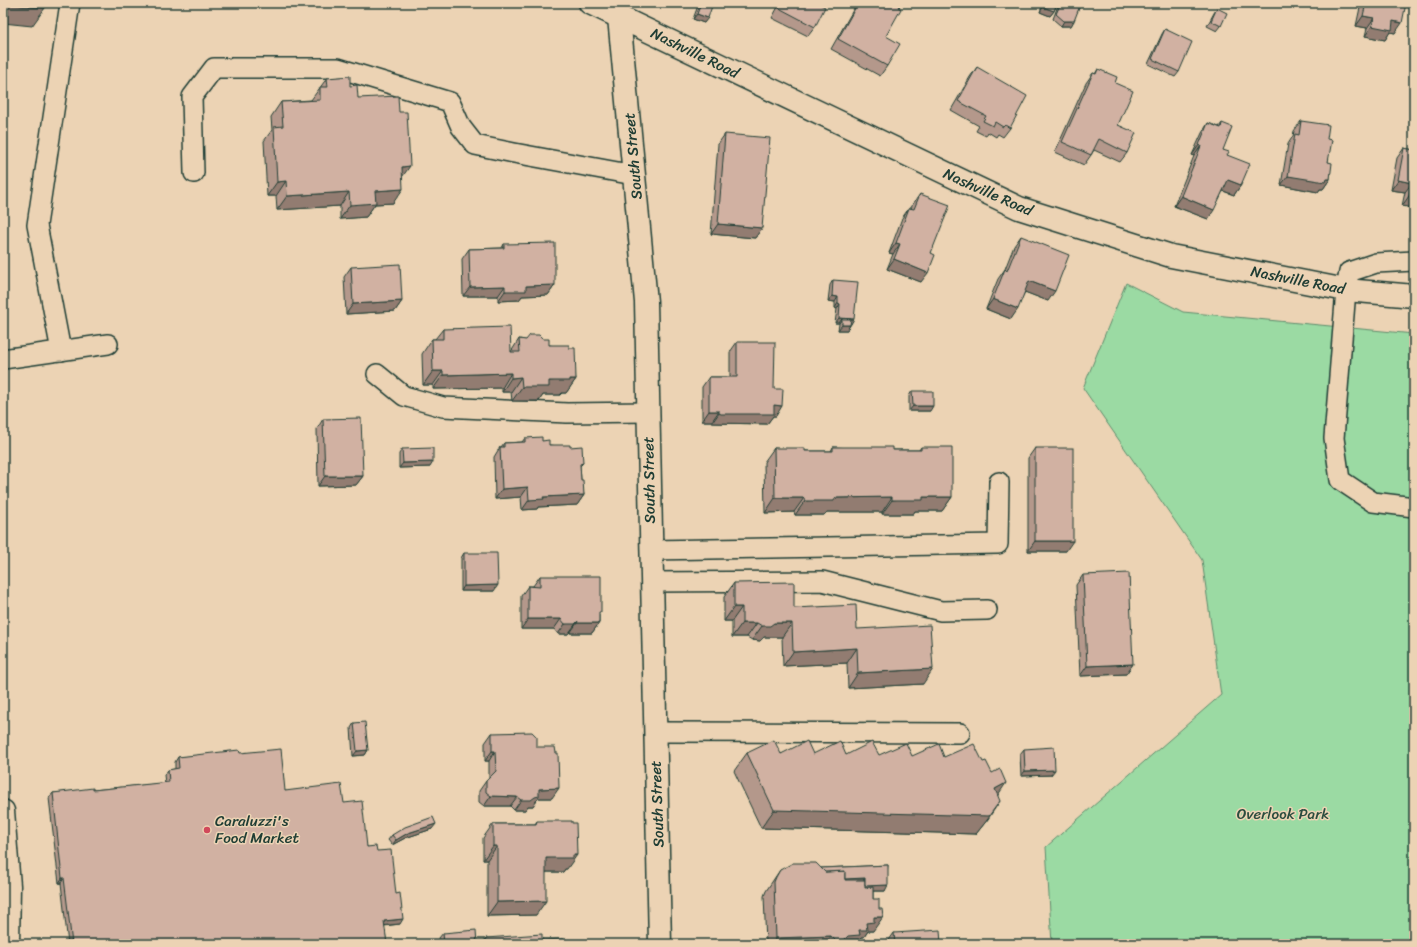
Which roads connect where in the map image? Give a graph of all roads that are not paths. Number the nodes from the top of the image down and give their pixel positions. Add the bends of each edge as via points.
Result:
1 (70, 3) edge
2 (590, 3) edge
3 (619, 17) junction
4 (194, 173) dead end
5 (634, 175) junction
6 (1414, 261) edge
7 (1346, 290) junction
8 (1414, 296) edge
9 (108, 344) dead end
10 (61, 351) junction
11 (3, 359) edge
12 (377, 374) dead end
13 (648, 412) junction
14 (999, 482) dead end
15 (1414, 507) edge
16 (651, 550) junction
17 (652, 582) junction
18 (987, 610) dead end
19 (655, 732) junction
20 (960, 733) dead end
21 (3, 811) edge
22 (8, 944) edge
23 (660, 944) edge

1 - 10 lane via 37,225
2 - 3 street, Nashville Road
3 - 5 street, South Street
3 - 7 street, Nashville Road via 1019,208 1171,256
4 - 5 lane via 192,97 214,68 338,68 450,102 461,126 475,145
5 - 13 street, South Street via 646,302
6 - 7 lane via 1376,263 1349,272
7 - 8 street, Nashville Road
7 - 15 lane via 1334,438 1340,480 1373,502
9 - 10 lane
10 - 11 lane
12 - 13 lane via 404,396 443,407 567,413
13 - 16 street, South Street
14 - 16 lane via 998,544
16 - 17 street, South Street
17 - 18 lane via 822,581 941,611
17 - 19 street, South Street
19 - 20 lane
19 - 23 street, South Street
21 - 22 street via 9,886

